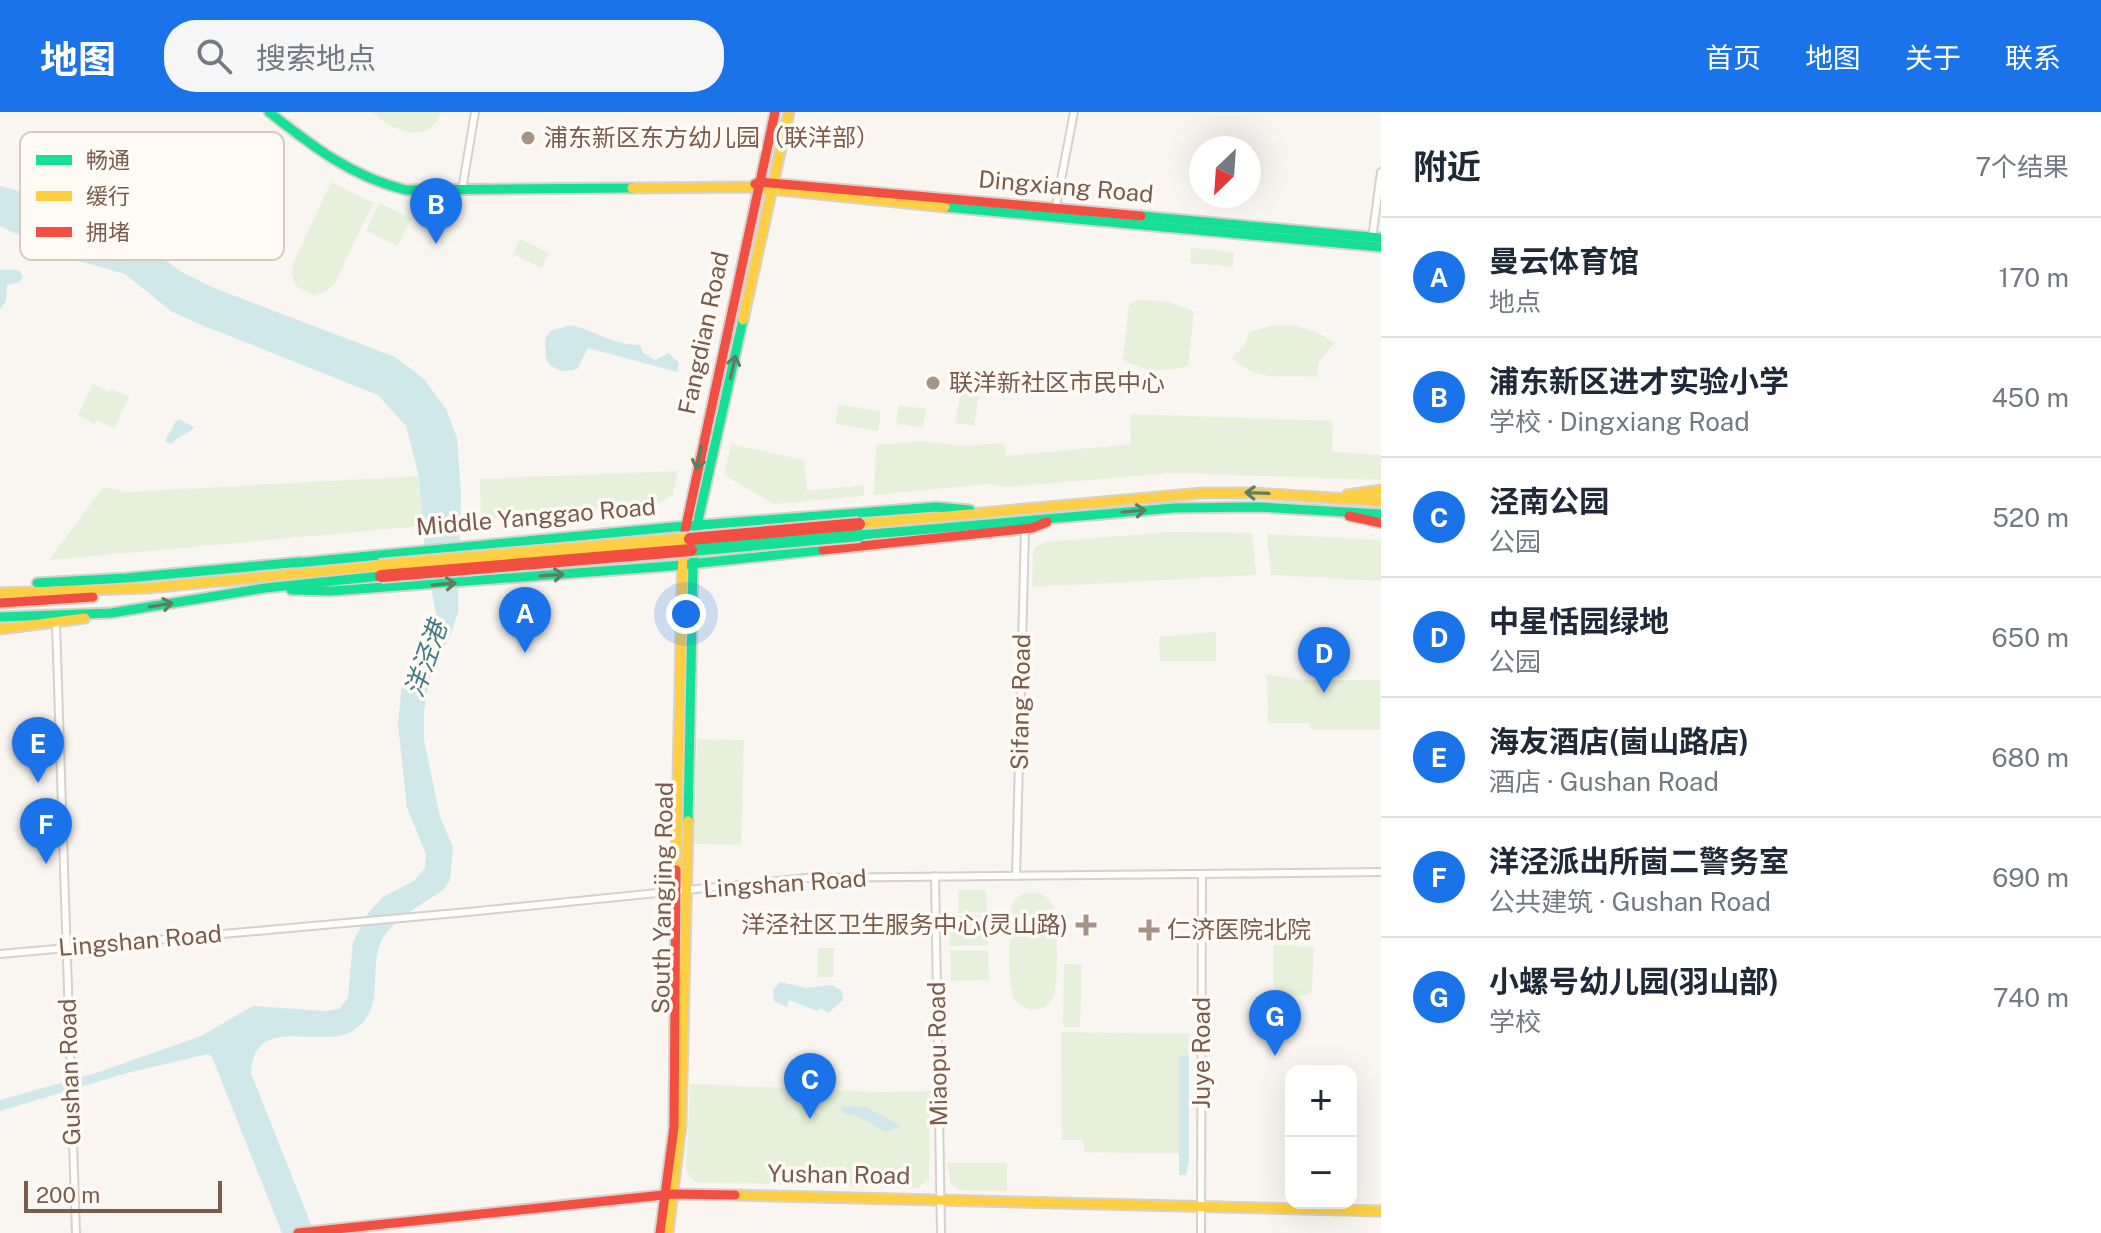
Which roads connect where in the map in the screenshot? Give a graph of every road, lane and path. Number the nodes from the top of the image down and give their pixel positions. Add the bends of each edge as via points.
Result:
1 (269, 112) edge
2 (475, 112) edge
3 (775, 112) edge
4 (789, 112) edge
5 (1074, 112) edge
6 (1381, 172) edge
7 (755, 186) junction
8 (773, 187) junction
9 (462, 190) junction
10 (1054, 213) junction
11 (1376, 242) edge
12 (1381, 490) edge
13 (1381, 501) edge
14 (1334, 504) junction
15 (981, 511) junction
16 (1381, 514) edge
17 (1056, 518) junction
18 (1381, 523) edge
19 (696, 525) junction
20 (860, 529) junction
21 (1025, 529) junction
22 (301, 562) junction
23 (687, 564) junction
24 (380, 571) junction
25 (0, 586) edge
26 (147, 588) junction
27 (265, 588) junction
28 (96, 589) junction
29 (0, 593) edge
30 (0, 603) edge
31 (111, 613) junction
32 (0, 617) edge
33 (56, 624) junction
34 (0, 629) edge
35 (1381, 872) edge
36 (1202, 874) junction
37 (935, 876) junction
38 (1016, 876) junction
39 (680, 892) junction
40 (67, 948) junction
41 (0, 954) edge
42 (669, 1194) junction
43 (941, 1199) junction
44 (1201, 1205) junction
45 (1381, 1211) edge
46 (76, 1233) edge
47 (298, 1233) edge
48 (660, 1233) edge
49 (668, 1233) edge
50 (941, 1233) edge
51 (1201, 1233) edge

1 - 9 main road, Dingxiang Road via 334,162 368,180 406,190
2 - 9 street
3 - 7 main road, Fangdian Road
4 - 8 main road, Fangdian Road
5 - 10 street
6 - 11 street
7 - 8 main road, Dingxiang Road
7 - 9 main road, Dingxiang Road
7 -> 19 main road, Fangdian Road
8 - 10 main road, Dingxiang Road
19 -> 8 main road, Fangdian Road
10 - 11 main road, Dingxiang Road
12 - 14 main road, Middle Yanggao Road
13 - 14 main road, Middle Yanggao Road
14 -> 15 main road, Middle Yanggao Road via 1203,493
14 - 16 main road, Middle Yanggao Road
17 -> 14 main road, Middle Yanggao Road
14 - 18 main road, Middle Yanggao Road
15 - 19 main road, Middle Yanggao Road via 936,507
15 - 20 main road, Middle Yanggao Road
17 - 20 main road, Middle Yanggao Road
17 - 21 main road, Middle Yanggao Road
19 - 22 main road, Middle Yanggao Road
19 - 23 main road, Fangdian Road
20 - 24 main road, Middle Yanggao Road, bridge
21 - 23 main road, Middle Yanggao Road
21 - 38 street, Sifang Road
22 - 25 main road
22 - 28 main road, Middle Yanggao Road
27 -> 23 main road, Middle Yanggao Road via 331,591
23 - 39 main road, South Yangjing Road
24 - 26 main road, Middle Yanggao Road
24 - 27 main road, Middle Yanggao Road
26 - 28 main road, Middle Yanggao Road
26 - 30 main road via 79,599
31 -> 27 main road, Middle Yanggao Road
28 - 29 main road, Middle Yanggao Road
31 - 32 main road, Middle Yanggao Road
31 - 33 main road
33 - 34 main road
33 - 40 street, Gushan Road
35 - 36 street, Lingshan Road
36 - 38 street, Lingshan Road
36 - 44 street, Juye Road
37 - 38 street, Lingshan Road
37 - 39 street, Lingshan Road via 806,878
37 - 43 street, Miaopu Road
39 - 40 street, Lingshan Road
39 - 42 main road, South Yangjing Road via 681,1125
40 - 41 street, Lingshan Road
40 - 46 street, Gushan Road
42 - 43 main road, Yushan Road
42 - 47 main road, Yushan Road
42 - 48 main road, South Yangjing Road
42 - 49 main road, South Yangjing Road
43 - 44 main road, Yushan Road
43 - 50 street, Miaopu Road
44 - 45 main road, Yushan Road
44 - 51 street, Juye Road

